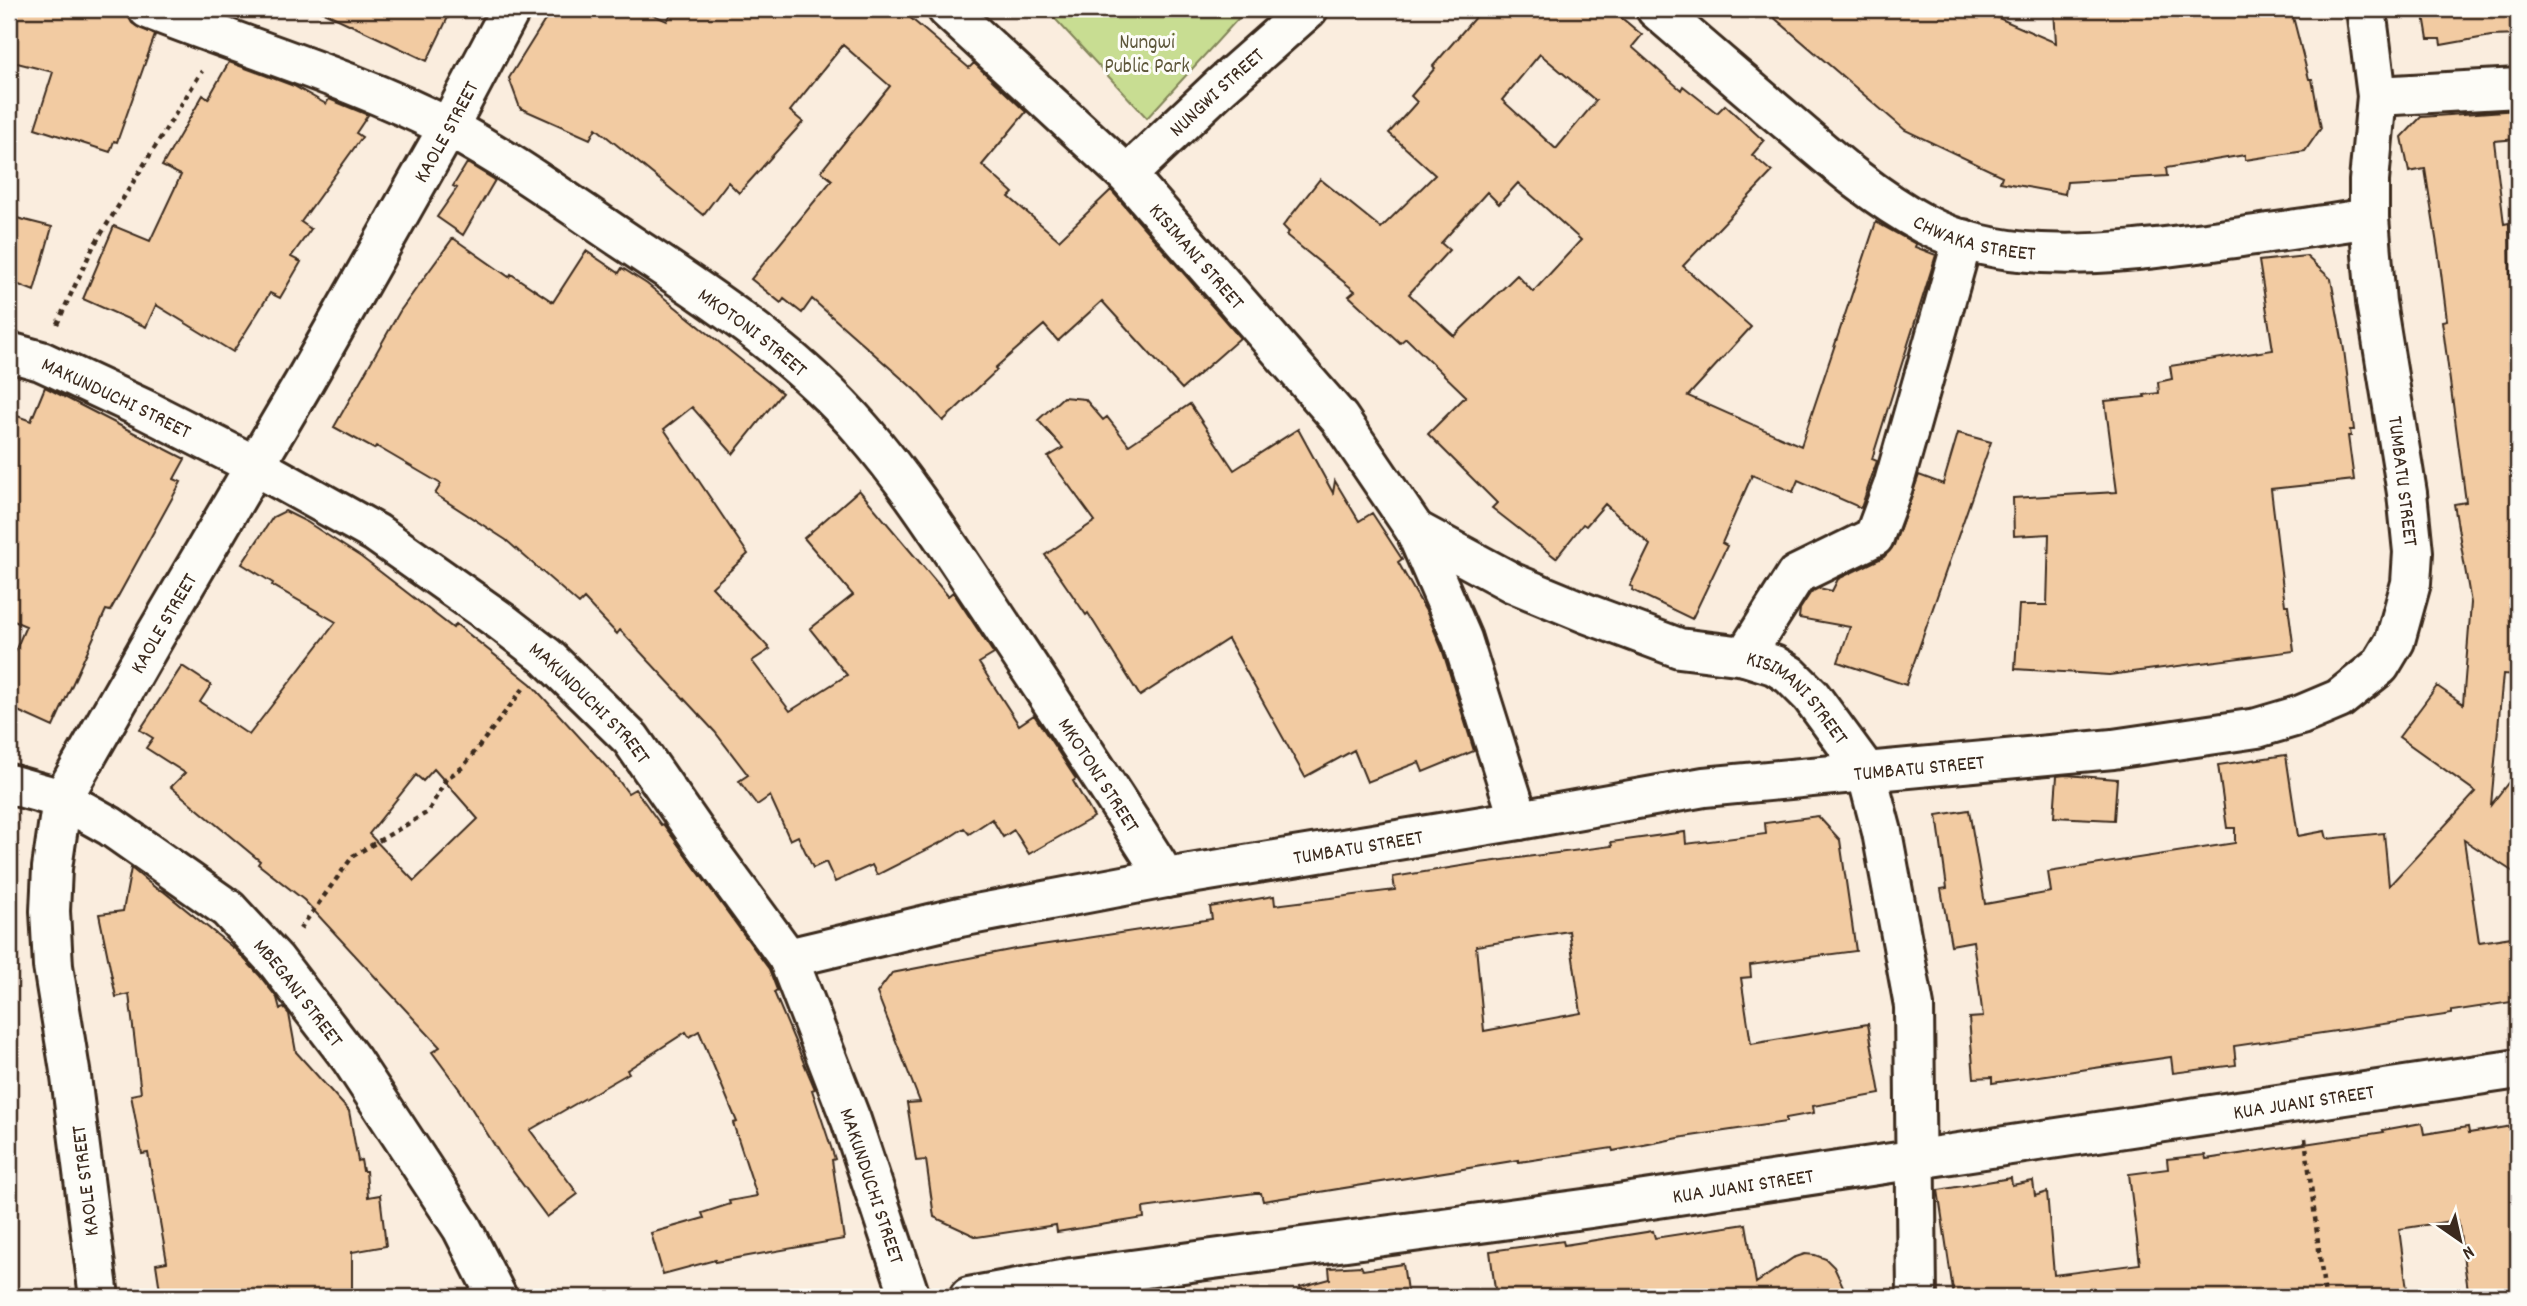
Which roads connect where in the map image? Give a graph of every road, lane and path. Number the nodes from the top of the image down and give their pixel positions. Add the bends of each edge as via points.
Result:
1 (148, 9) edge
2 (511, 9) edge
3 (947, 9) edge
4 (1308, 9) edge
5 (1656, 9) edge
6 (2366, 9) edge
7 (222, 38) junction
8 (2518, 88) edge
9 (2377, 96) junction
10 (448, 128) junction
11 (1127, 175) junction
12 (2369, 218) junction
13 (1963, 239) junction
14 (25, 356) edge
15 (254, 465) junction
16 (1415, 530) junction
17 (1745, 656) junction
18 (547, 657) junction
19 (1866, 771) junction
20 (9, 784) edge
21 (62, 799) junction
22 (1519, 820) junction
23 (1166, 878) junction
24 (788, 958) junction
25 (276, 961) junction
26 (2518, 1069) edge
27 (2301, 1103) junction
28 (1915, 1159) junction
29 (99, 1297) edge
30 (497, 1297) edge
31 (910, 1297) edge
32 (969, 1297) edge
33 (1917, 1297) edge
34 (2325, 1297) edge

1 - 7 street, MKOTONI STREET
2 - 10 street, KAOLE STREET
3 - 11 street, KISIMANI STREET
4 - 11 street, NUNGWI STREET
5 - 13 street, CHWAKA STREET via 1857,181 1925,225
6 - 9 street, TUMBATU STREET
7 - 10 street, MKOTONI STREET via 361,89
7 - 14 path
8 - 9 street
9 - 12 street, TUMBATU STREET
10 - 15 street, KAOLE STREET
10 - 23 street, MKOTONI STREET via 522,170 725,307 807,372 863,430 923,507
11 - 16 street, KISIMANI STREET via 1339,418
12 - 13 street, CHWAKA STREET via 2143,251 2064,254 2010,250
12 - 19 street, TUMBATU STREET via 2376,302 2413,552 2402,621 2381,666 2339,699 2257,727 2113,749
13 - 17 street via 1893,486 1874,537 1796,575
14 - 15 street, MAKUNDUCHI STREET
15 - 18 street, MAKUNDUCHI STREET via 376,533
15 - 21 street, KAOLE STREET
16 - 17 street, KISIMANI STREET via 1513,583 1588,614 1679,648
16 - 22 street, KISIMANI STREET via 1462,639
17 - 19 street, KISIMANI STREET via 1790,675 1827,716
18 - 24 street, MAKUNDUCHI STREET via 631,739
18 - 25 path via 476,751 446,779 428,812 353,856
19 - 22 street, TUMBATU STREET via 1704,787
19 - 28 street, KISIMANI STREET via 1914,1006
20 - 21 street, MBEGANI STREET
21 - 25 street, MBEGANI STREET via 110,826 228,909
21 - 29 street, KAOLE STREET via 52,868 53,966
22 - 23 street, TUMBATU STREET
23 - 24 street, TUMBATU STREET via 960,916
24 - 31 street, MAKUNDUCHI STREET via 851,1120
25 - 30 street, MBEGANI STREET via 351,1059 419,1161 462,1228
26 - 27 street, KUA JUANI STREET
27 - 28 street, KUA JUANI STREET
27 - 34 path
28 - 32 street, KUA JUANI STREET via 1072,1278
28 - 33 street, KISIMANI STREET

